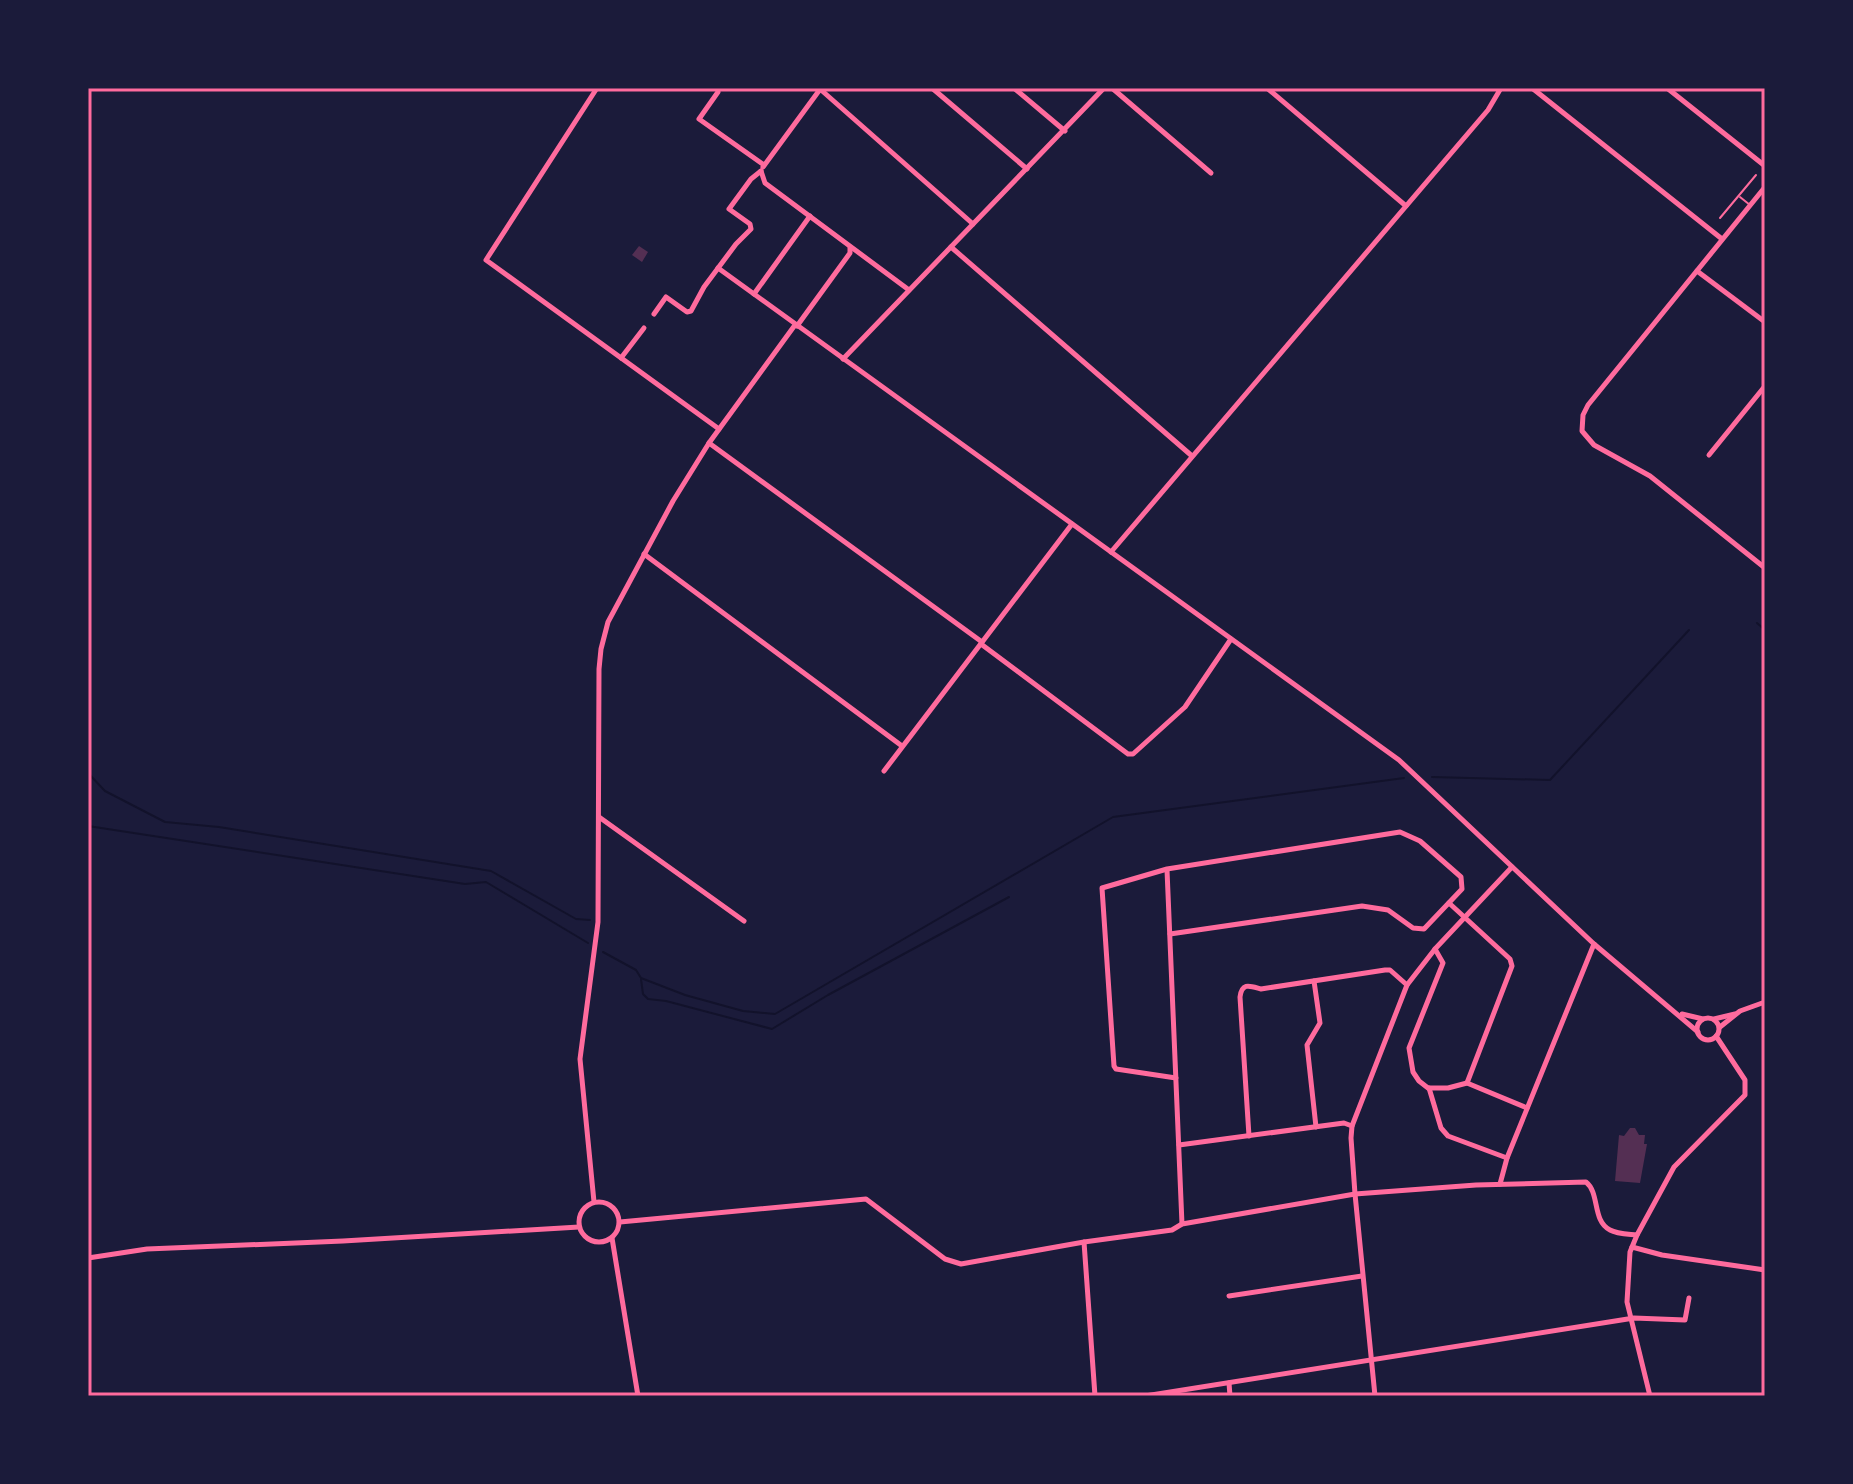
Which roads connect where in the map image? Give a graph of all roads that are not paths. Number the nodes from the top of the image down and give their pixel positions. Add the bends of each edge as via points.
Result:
1 (597, 88) edge
2 (932, 88) edge
3 (1014, 88) edge
4 (1104, 88) edge
5 (1112, 88) edge
6 (1267, 88) edge
7 (1501, 88) edge
8 (1532, 88) edge
9 (1667, 88) edge
10 (818, 89) edge
11 (718, 92) dead end
12 (1065, 131) junction
13 (1765, 166) edge
14 (762, 168) junction
15 (1027, 169) junction
16 (1211, 173) dead end
17 (1756, 175) dead end
18 (1765, 187) edge
19 (1739, 196) junction
20 (1750, 205) junction
21 (1406, 206) junction
22 (810, 216) junction
23 (1720, 218) dead end
24 (973, 224) junction
25 (1722, 239) junction
26 (850, 247) junction
27 (951, 247) junction
28 (718, 268) junction
29 (1697, 271) junction
30 (909, 290) junction
31 (754, 294) junction
32 (654, 314) dead end
33 (1765, 322) edge
34 (796, 325) junction
35 (644, 328) dead end
36 (621, 358) junction
37 (843, 359) junction
38 (1765, 386) edge
39 (719, 429) junction
40 (709, 443) junction
41 (1709, 455) dead end
42 (1192, 456) junction
43 (1072, 524) junction
44 (1111, 552) junction
45 (644, 554) junction
46 (1765, 568) edge
47 (1231, 639) junction
48 (981, 643) junction
49 (902, 746) junction
50 (884, 771) dead end
51 (598, 817) junction
52 (1512, 867) junction
53 (1167, 869) junction
54 (1449, 903) junction
55 (1465, 918) junction
56 (744, 921) dead end
57 (1170, 934) junction
58 (1594, 944) junction
59 (1435, 949) junction
60 (1314, 981) junction
61 (1407, 985) junction
62 (1765, 1002) edge
63 (1677, 1013) junction
64 (1735, 1014) junction
65 (1703, 1019) junction
66 (1714, 1019) junction
67 (1720, 1027) junction
68 (1698, 1032) junction
69 (1716, 1036) junction
70 (1176, 1078) junction
71 (1467, 1083) junction
72 (1428, 1088) junction
73 (1527, 1108) junction
74 (1352, 1126) junction
75 (1316, 1127) junction
76 (1249, 1136) junction
77 (1179, 1145) junction
78 (1507, 1158) junction
79 (1500, 1184) junction
80 (1355, 1194) junction
81 (594, 1202) junction
82 (620, 1222) junction
83 (1182, 1224) junction
84 (579, 1227) junction
85 (1637, 1235) junction
86 (612, 1238) junction
87 (1084, 1242) junction
88 (1632, 1247) junction
89 (88, 1258) edge
90 (1765, 1270) edge
91 (1362, 1276) junction
92 (1229, 1296) dead end
93 (1689, 1298) dead end
94 (1630, 1319) junction
95 (1372, 1361) junction
96 (1229, 1383) junction
97 (638, 1396) edge
98 (1095, 1396) edge
99 (1145, 1396) edge
100 (1230, 1396) edge
101 (1375, 1396) edge
102 (1650, 1396) edge

1 - 36 street via 486,260
2 - 15 street
3 - 12 street
4 - 12 street
5 - 16 street
6 - 21 street
7 - 21 street
8 - 25 street
9 - 13 street
10 - 14 street
10 - 24 street
11 - 14 street via 699,119
12 - 15 street
14 - 22 street via 765,183
14 - 28 street via 729,209 751,227
15 - 24 street
17 - 19 lane
18 - 20 street
19 - 20 lane
19 - 23 lane
20 - 25 street
21 - 42 street
22 - 26 street
22 - 31 street
24 - 27 street
25 - 29 street
26 - 30 street
26 - 34 street
27 - 30 street
27 - 42 street
28 - 31 street
28 - 32 street via 690,312 666,297
29 - 33 street
29 - 46 street via 1588,405 1582,431 1594,445 1650,476
30 - 37 street
31 - 34 street
34 - 37 street
34 - 39 street
35 - 36 street
36 - 39 street
37 - 43 street
38 - 41 street
39 - 40 street
40 - 45 street
40 - 48 street
42 - 44 street
43 - 44 street
43 - 48 street
44 - 47 street
45 - 49 street
45 - 51 street via 608,622 601,649
47 - 48 street via 1185,707 1133,754
47 - 52 street via 1399,760
48 - 49 street
49 - 50 street
51 - 56 street
51 - 81 street via 598,922 580,1059
52 - 55 street
52 - 58 street
53 - 54 street via 1400,832 1420,841 1461,877 1462,889
53 - 57 street
53 - 70 street via 1105,886 1100,892 1114,1066
54 - 55 street
54 - 57 street via 1419,929 1388,910 1362,906
55 - 59 street
55 - 71 street via 1512,966
57 - 70 street
58 - 63 street
58 - 73 street
59 - 61 street
59 - 72 street via 1443,963 1409,1048 1413,1072
60 - 61 street via 1390,970
60 - 75 street via 1320,1023 1307,1045
60 - 76 street via 1261,989 1246,986 1241,991
61 - 74 street
62 - 64 street
63 - 65 street
63 - 68 street
64 - 66 street
64 - 67 street
65 - 66 street
65 - 68 street
66 - 67 street
67 - 69 street
68 - 69 street via 1706,1039
69 - 85 street via 1745,1080 1745,1095 1675,1166
70 - 77 street
71 - 72 street
71 - 73 street
72 - 78 street via 1448,1136
73 - 78 street
74 - 75 street
74 - 80 street
75 - 76 street
76 - 77 street
77 - 83 street
78 - 79 street
79 - 80 street
79 - 85 street via 1590,1184 1608,1230
80 - 83 street
80 - 91 street
81 - 82 street via 616,1209
81 - 84 street via 581,1211
82 - 86 street
82 - 87 street via 866,1199 952,1263
83 - 87 street via 1172,1230
84 - 86 street via 596,1242
84 - 89 street via 147,1249
85 - 88 street
86 - 97 street
87 - 98 street
88 - 90 street
88 - 94 street
91 - 92 street
91 - 95 street
93 - 94 street via 1685,1320
94 - 95 street
94 - 102 street
95 - 96 street
95 - 101 street
96 - 99 street
96 - 100 street

